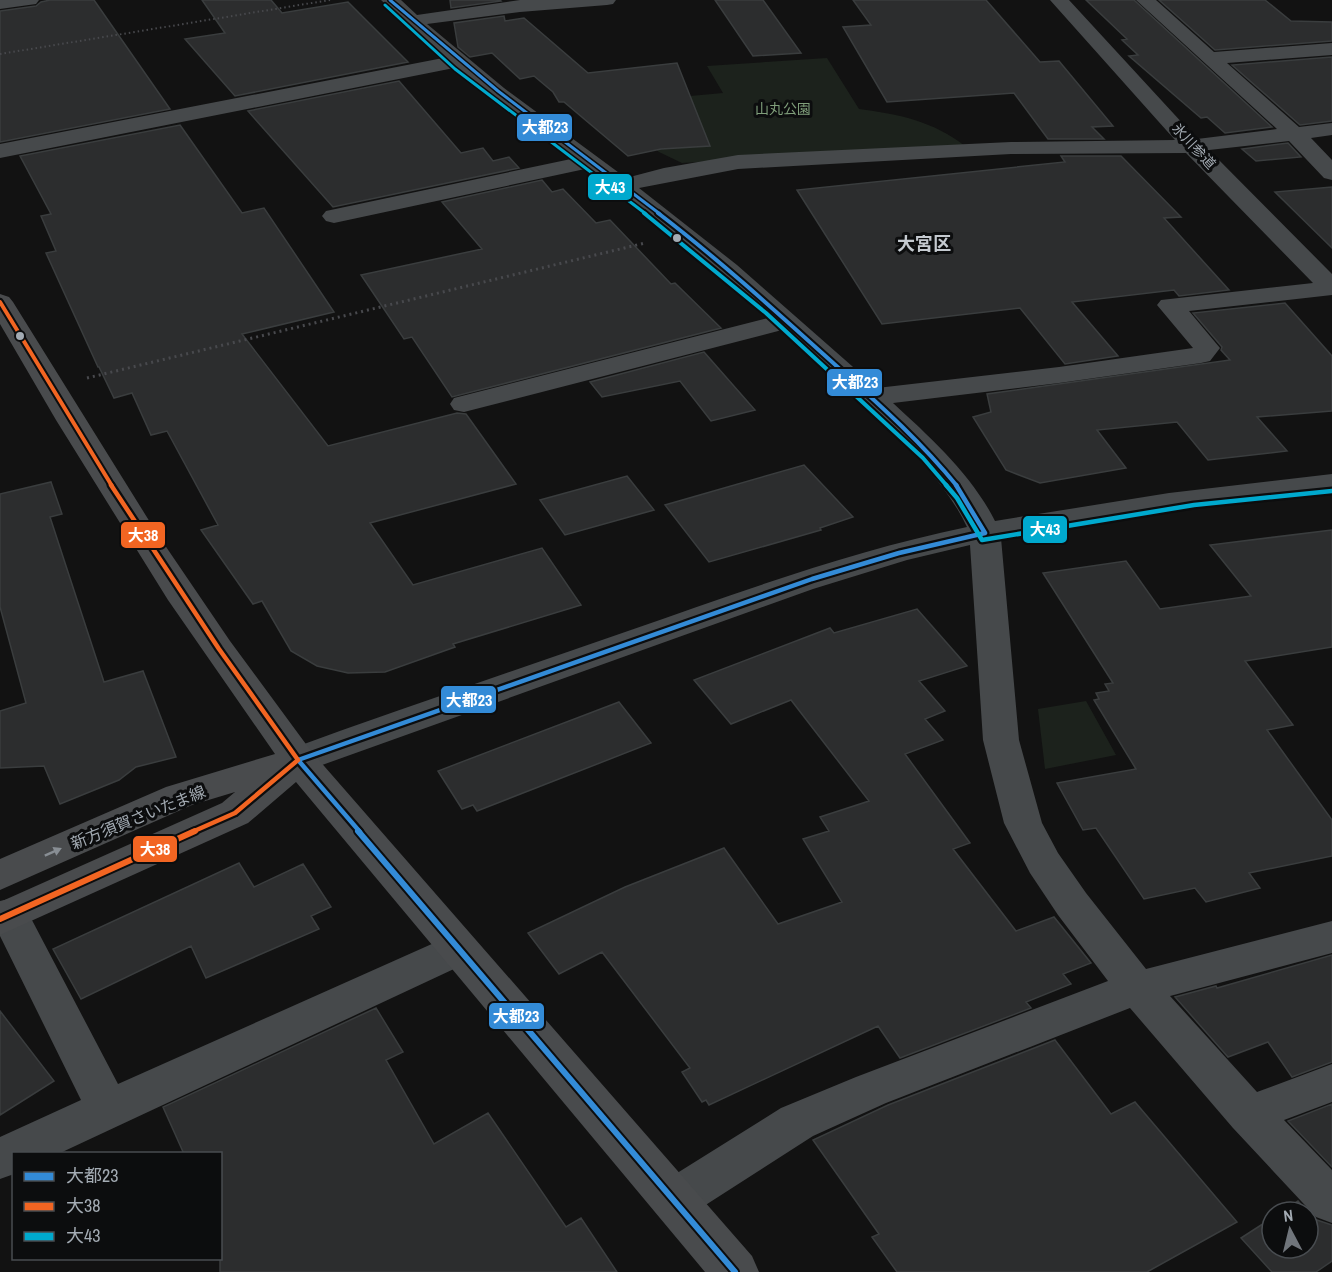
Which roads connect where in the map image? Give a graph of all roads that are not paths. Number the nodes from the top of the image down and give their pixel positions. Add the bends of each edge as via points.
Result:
1 (30, 0) edge
2 (390, 0) edge
3 (607, 0) edge
4 (1059, 0) edge
5 (1145, 0) edge
6 (0, 4) edge
7 (412, 21) junction
8 (1332, 49) edge
9 (1209, 58) junction
10 (458, 62) junction
11 (1332, 129) edge
12 (1294, 133) junction
13 (1192, 146) junction
14 (0, 151) edge
15 (588, 162) junction
16 (1332, 173) edge
17 (621, 186) junction
18 (334, 216) dead end
19 (1332, 288) edge
20 (0, 302) edge
21 (787, 321) junction
22 (871, 397) junction
23 (464, 404) dead end
24 (1329, 485) edge
25 (985, 533) junction
26 (298, 760) junction
27 (3, 903) edge
28 (1332, 937) edge
29 (457, 950) junction
30 (1137, 988) junction
31 (1332, 1083) edge
32 (108, 1109) junction
33 (1249, 1114) junction
34 (15, 1152) edge
35 (674, 1200) junction
36 (1332, 1202) edge
37 (735, 1272) edge

1 - 6 street
2 - 7 street
3 - 7 street via 512,7
4 - 13 street, 氷川参道
5 - 9 street
7 - 10 street
8 - 9 street
9 - 12 street
10 - 14 street
10 - 15 street
11 - 12 street
12 - 13 street
12 - 16 street
13 - 17 street via 1011,148 738,162
13 - 19 street, 氷川参道
15 - 17 street
15 - 18 street
17 - 21 street via 684,233
19 - 22 street via 1170,305 1207,348 1201,355
20 - 26 main road via 123,507 232,670
21 - 22 street
21 - 23 street
22 - 25 street via 967,499
24 - 25 street via 1182,500
25 - 26 street via 812,579
25 - 30 street via 1001,740 1023,823 1044,864
26 - 27 main road, 新方須賀さいたま線 via 235,813
26 - 29 main road
27 - 32 street
28 - 30 street
29 - 32 street
29 - 35 main road
30 - 33 street
30 - 35 street via 797,1122
31 - 33 street
32 - 34 street
33 - 36 street
35 - 37 main road

